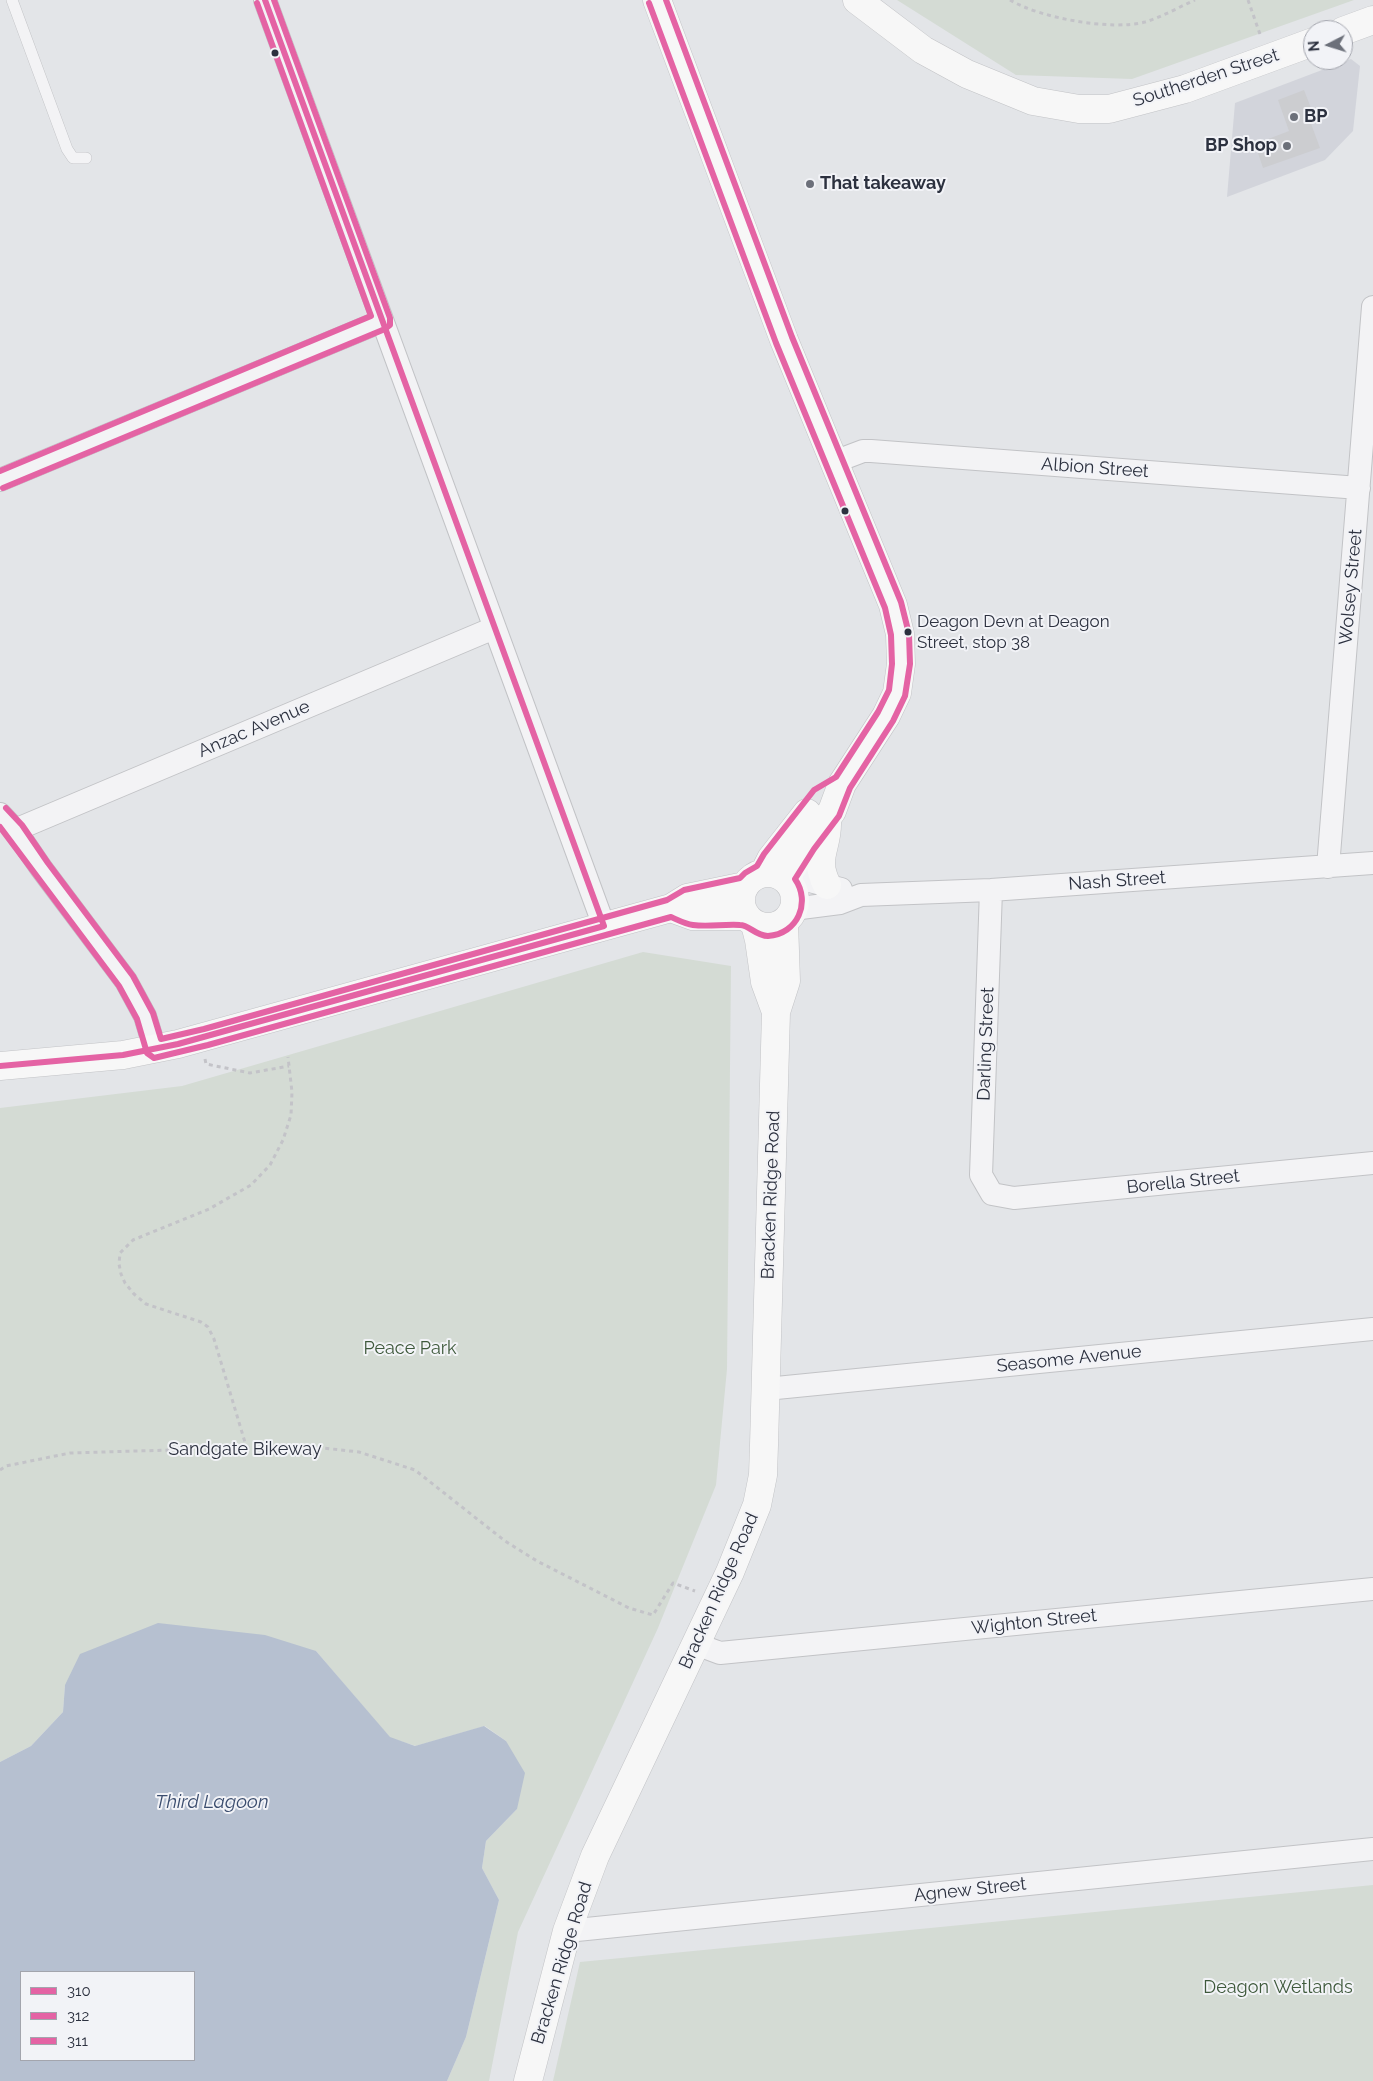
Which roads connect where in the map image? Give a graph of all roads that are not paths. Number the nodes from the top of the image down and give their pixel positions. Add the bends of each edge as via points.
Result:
1 (12, 0) edge
2 (265, 0) edge
3 (657, 0) edge
4 (856, 0) edge
5 (1373, 20) edge
6 (1353, 27) edge
7 (1303, 46) edge
8 (86, 158) dead end
9 (1373, 308) edge
10 (382, 321) junction
11 (834, 462) junction
12 (0, 480) edge
13 (1358, 488) junction
14 (494, 628) junction
15 (842, 784) junction
16 (0, 814) edge
17 (827, 818) junction
18 (15, 830) junction
19 (1373, 863) edge
20 (1328, 867) junction
21 (770, 880) junction
22 (827, 885) junction
23 (991, 890) junction
24 (861, 896) junction
25 (671, 908) junction
26 (788, 915) junction
27 (750, 920) junction
28 (604, 926) junction
29 (776, 1012) junction
30 (155, 1049) junction
31 (0, 1066) edge
32 (1373, 1163) edge
33 (992, 1194) joint
34 (1373, 1329) edge
35 (766, 1389) junction
36 (1373, 1589) edge
37 (696, 1644) junction
38 (1373, 1849) edge
39 (568, 1931) junction
40 (528, 2081) edge

1 - 8 lane via 67,149 73,158
2 - 10 street
3 - 11 main road via 784,340
4 - 7 main road, Southerden Street via 923,50 966,74 1033,101 1079,109 1109,108 1185,89
5 - 6 main road
9 - 13 street, Wolsey Street
10 - 12 street
10 - 14 street
11 - 13 street, Albion Street via 871,451
11 - 15 main road via 893,605 900,634 901,664 896,693 886,716
13 - 20 street, Wolsey Street
14 - 18 street, Anzac Avenue
14 - 28 street
15 - 17 main road
15 - 21 main road via 820,796 771,859
16 - 18 street
17 - 21 main road
17 - 22 main road via 827,834 820,860
18 - 30 street via 126,981 145,1016
19 - 20 street, Nash Street
20 - 23 street, Nash Street
21 - 22 street, Nash Street via 806,880
21 - 25 main road via 688,898
21 - 26 main road via 794,894
21 - 27 main road via 741,901
22 - 24 street, Nash Street
23 - 24 street, Nash Street
23 - 33 street, Darling Street via 981,1175
24 - 26 street, Nash Street
25 - 27 main road via 693,916
25 - 28 main road
26 - 27 main road via 770,927
26 - 29 main road, Bracken Ridge Road via 786,980
27 - 29 main road, Bracken Ridge Road via 761,947 765,982
28 - 30 main road via 206,1038
29 - 35 main road, Bracken Ridge Road
30 - 31 main road via 63,1062
32 - 33 street, Borella Street via 1014,1198
34 - 35 street, Seasome Avenue
35 - 37 main road, Bracken Ridge Road via 763,1476 756,1505 730,1572
36 - 37 street, Wighton Street via 720,1653
37 - 39 main road, Bracken Ridge Road via 595,1856
38 - 39 street, Agnew Street
39 - 40 main road, Bracken Ridge Road

